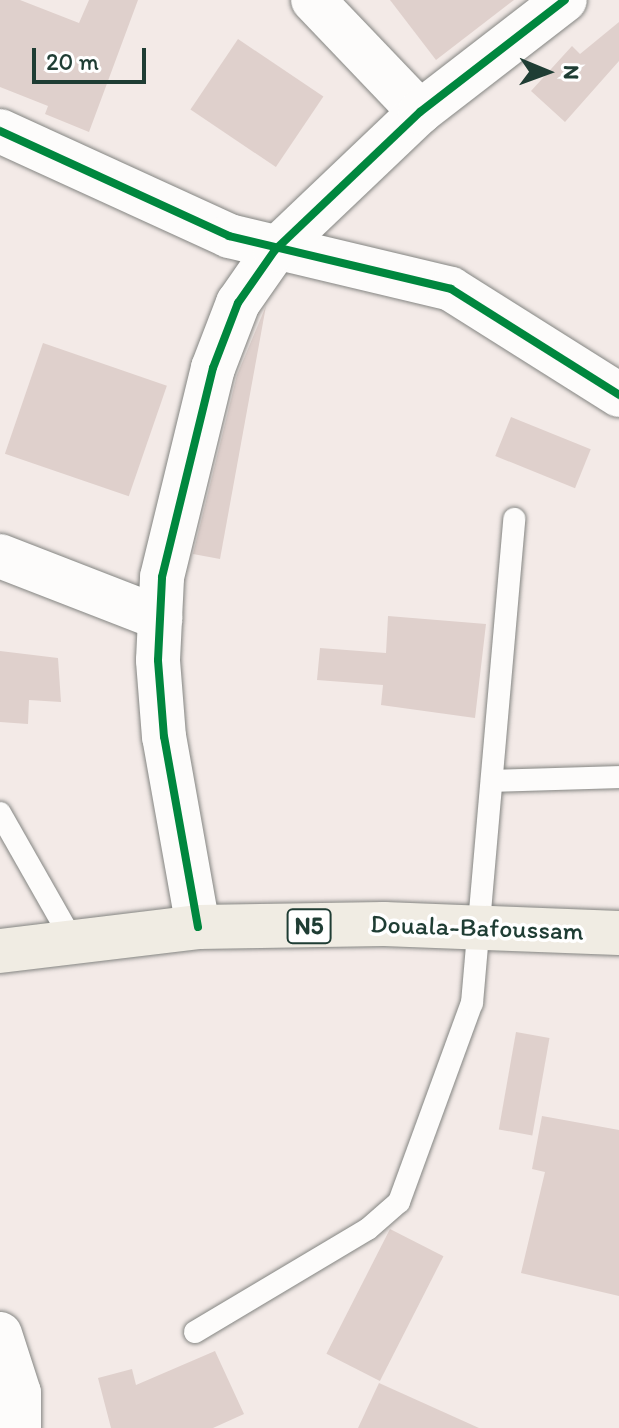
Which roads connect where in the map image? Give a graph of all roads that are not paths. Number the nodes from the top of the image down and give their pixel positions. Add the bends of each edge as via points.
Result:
1 (313, 0) edge
2 (565, 0) edge
3 (420, 112) junction
4 (0, 131) edge
5 (275, 250) junction
6 (619, 395) edge
7 (514, 519) dead end
8 (0, 556) edge
9 (160, 618) junction
10 (619, 777) edge
11 (492, 781) junction
12 (0, 813) edge
13 (480, 926) junction
14 (198, 927) junction
15 (619, 933) edge
16 (72, 940) junction
17 (0, 951) edge
18 (195, 1332) dead end
19 (0, 1334) edge
20 (19, 1428) edge

1 - 3 street
2 - 3 street
3 - 5 street
4 - 5 street via 149,202
5 - 6 street via 451,289
5 - 9 street via 238,303 213,368 177,499
7 - 11 lane
8 - 9 street
9 - 14 street via 164,737
10 - 11 lane
11 - 13 lane
12 - 16 lane
13 - 14 highway, Douala-Bafoussam / N5
13 - 15 highway, Douala-Bafoussam / N5
13 - 18 lane via 472,1003 399,1202 368,1229
14 - 16 highway, Douala-Bafoussam / N5
16 - 17 highway, Douala-Bafoussam / N5
19 - 20 street via 19,1393

